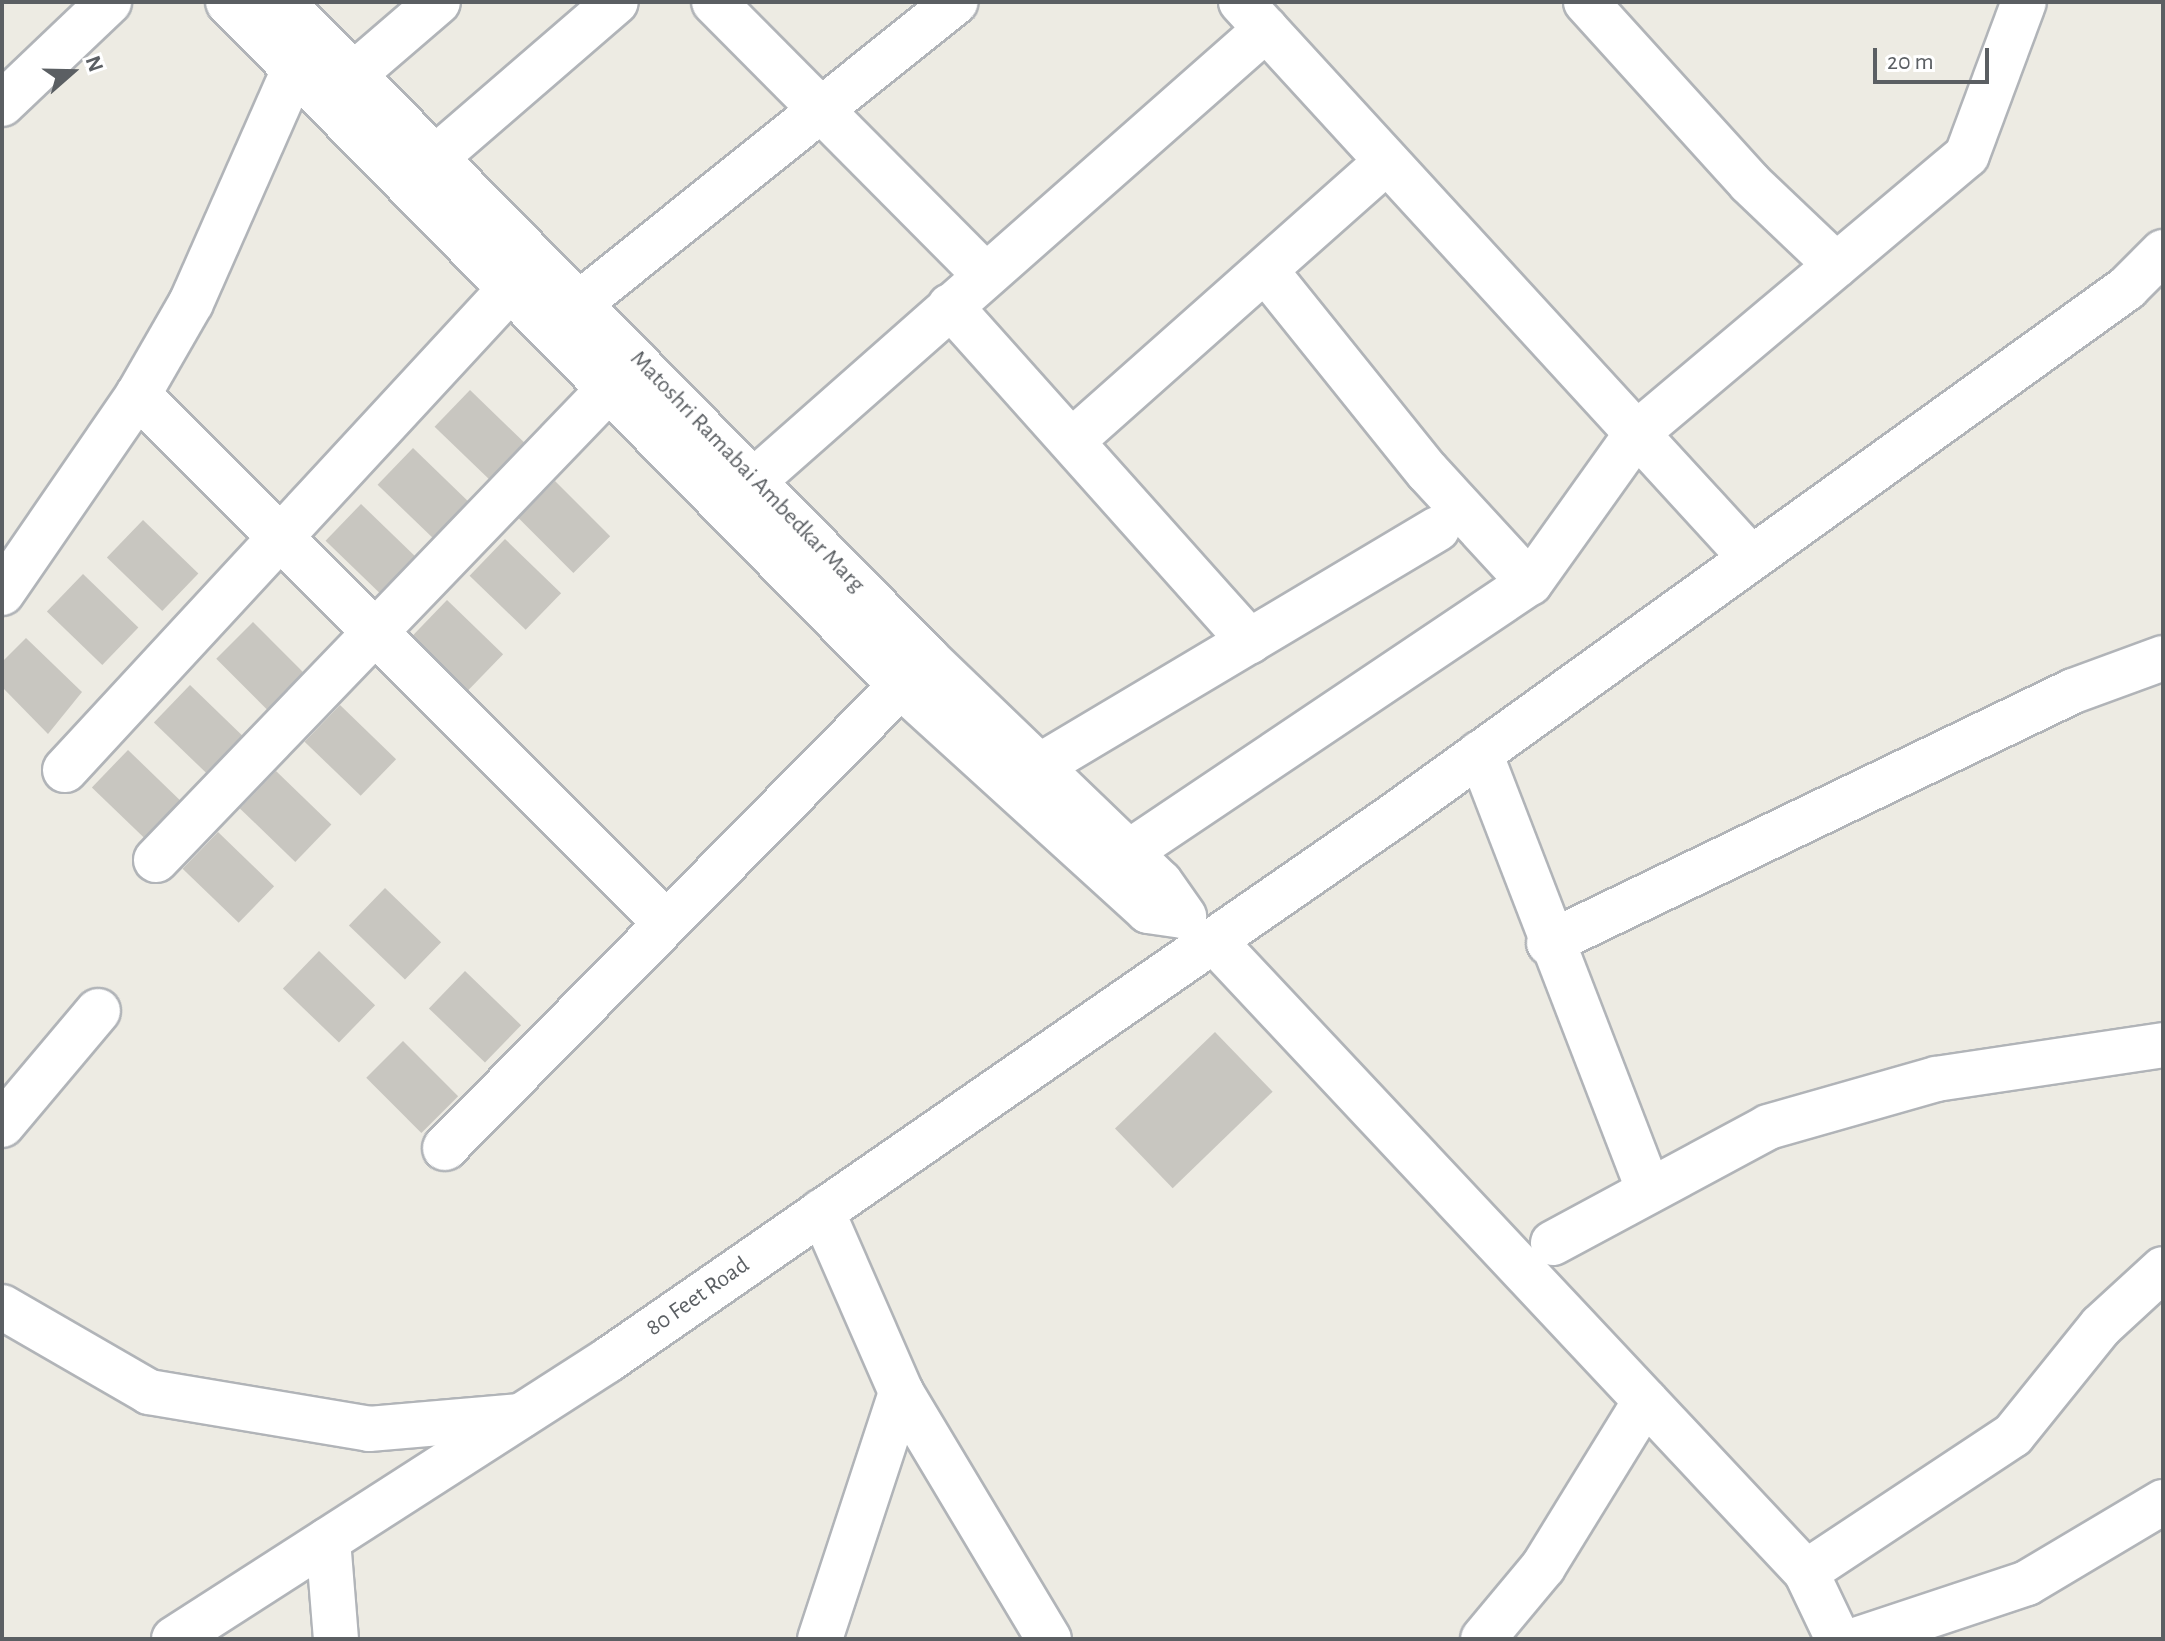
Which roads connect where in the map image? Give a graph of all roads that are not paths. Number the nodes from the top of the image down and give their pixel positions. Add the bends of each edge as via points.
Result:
1 (109, 2) edge
2 (228, 2) edge
3 (438, 2) edge
4 (616, 2) edge
5 (714, 2) edge
6 (956, 2) edge
7 (1586, 2) edge
8 (2024, 2) edge
9 (1254, 15) edge
10 (296, 18) edge
11 (292, 73) junction
12 (353, 75) junction
13 (2, 104) edge
14 (823, 112) junction
15 (434, 159) junction
16 (1387, 161) junction
17 (2163, 252) edge
18 (539, 258) junction
19 (1836, 265) junction
20 (1266, 271) junction
21 (985, 275) junction
22 (510, 290) junction
23 (581, 302) junction
24 (950, 306) junction
25 (638, 359) junction
26 (606, 392) junction
27 (138, 395) junction
28 (1637, 433) junction
29 (1072, 441) junction
30 (756, 479) junction
31 (1437, 529) dead end
32 (280, 538) junction
33 (1751, 558) junction
34 (1530, 583) junction
35 (2, 593) edge
36 (374, 631) junction
37 (1250, 641) junction
38 (2163, 658) edge
39 (915, 672) junction
40 (1480, 753) junction
41 (1038, 767) junction
42 (65, 770) dead end
43 (1129, 852) junction
44 (156, 860) dead end
45 (666, 923) junction
46 (1198, 928) junction
47 (1549, 943) junction
48 (98, 1011) dead end
49 (2163, 1045) edge
50 (2, 1125) edge
51 (445, 1148) dead end
52 (1648, 1189) junction
53 (822, 1211) junction
54 (1553, 1243) dead end
55 (2163, 1269) edge
56 (2, 1307) edge
57 (901, 1392) junction
58 (1645, 1401) junction
59 (520, 1416) junction
60 (2163, 1502) edge
61 (328, 1540) junction
62 (1806, 1572) junction
63 (174, 1639) edge
64 (336, 1639) edge
65 (820, 1639) edge
66 (1049, 1639) edge
67 (1483, 1639) edge
68 (1838, 1639) edge
69 (1859, 1639) edge

1 - 13 street
2 - 11 street
3 - 12 street
4 - 15 street
5 - 14 street
6 - 14 street
7 - 19 street via 1750,183
8 - 19 street via 1967,155
9 - 16 street
9 - 21 street
10 - 11 street
10 - 12 street, Matoshri Ramabai Ambedkar Marg
11 - 22 street
11 - 27 street via 191,303
12 - 15 street, Matoshri Ramabai Ambedkar Marg
14 - 21 street
14 - 23 street
15 - 18 street, Matoshri Ramabai Ambedkar Marg
16 - 20 street
16 - 28 street
17 - 33 street, 80 Feet Road via 2127,288
18 - 22 street
18 - 23 street, Matoshri Ramabai Ambedkar Marg
19 - 28 street
20 - 29 street
20 - 34 street via 1427,471
21 - 24 street
22 - 26 street
22 - 32 street
23 - 25 street, Matoshri Ramabai Ambedkar Marg
24 - 29 street
24 - 30 street
25 - 26 street
25 - 30 street, Matoshri Ramabai Ambedkar Marg
26 - 36 street
26 - 39 street
27 - 32 street
27 - 35 street
28 - 33 street
28 - 34 street
29 - 37 street
30 - 39 street, Matoshri Ramabai Ambedkar Marg
31 - 37 street
32 - 36 street
32 - 42 street
33 - 40 street, 80 Feet Road
34 - 43 street
36 - 44 street
36 - 45 street
37 - 41 street
38 - 47 street via 2073,691
39 - 41 street, Matoshri Ramabai Ambedkar Marg
39 - 45 street
39 - 46 street via 1148,911
40 - 46 street, 80 Feet Road
40 - 47 street
41 - 43 street, Matoshri Ramabai Ambedkar Marg
43 - 46 street, Matoshri Ramabai Ambedkar Marg
45 - 51 street
46 - 53 street, 80 Feet Road
46 - 58 street, Matoshri Ramabai Ambedkar Marg
47 - 52 street
48 - 50 street
49 - 52 street via 1936,1079 1768,1127
52 - 54 street
53 - 57 street
53 - 59 street, 80 Feet Road
55 - 62 street via 2101,1326 2013,1435
56 - 59 street via 149,1392 369,1429
57 - 65 street
57 - 66 street
58 - 62 street, Matoshri Ramabai Ambedkar Marg
58 - 67 street via 1543,1567
59 - 61 street, 80 Feet Road
60 - 69 street via 2027,1583
61 - 63 street, 80 Feet Road
61 - 64 street
62 - 68 street, Matoshri Ramabai Ambedkar Marg

